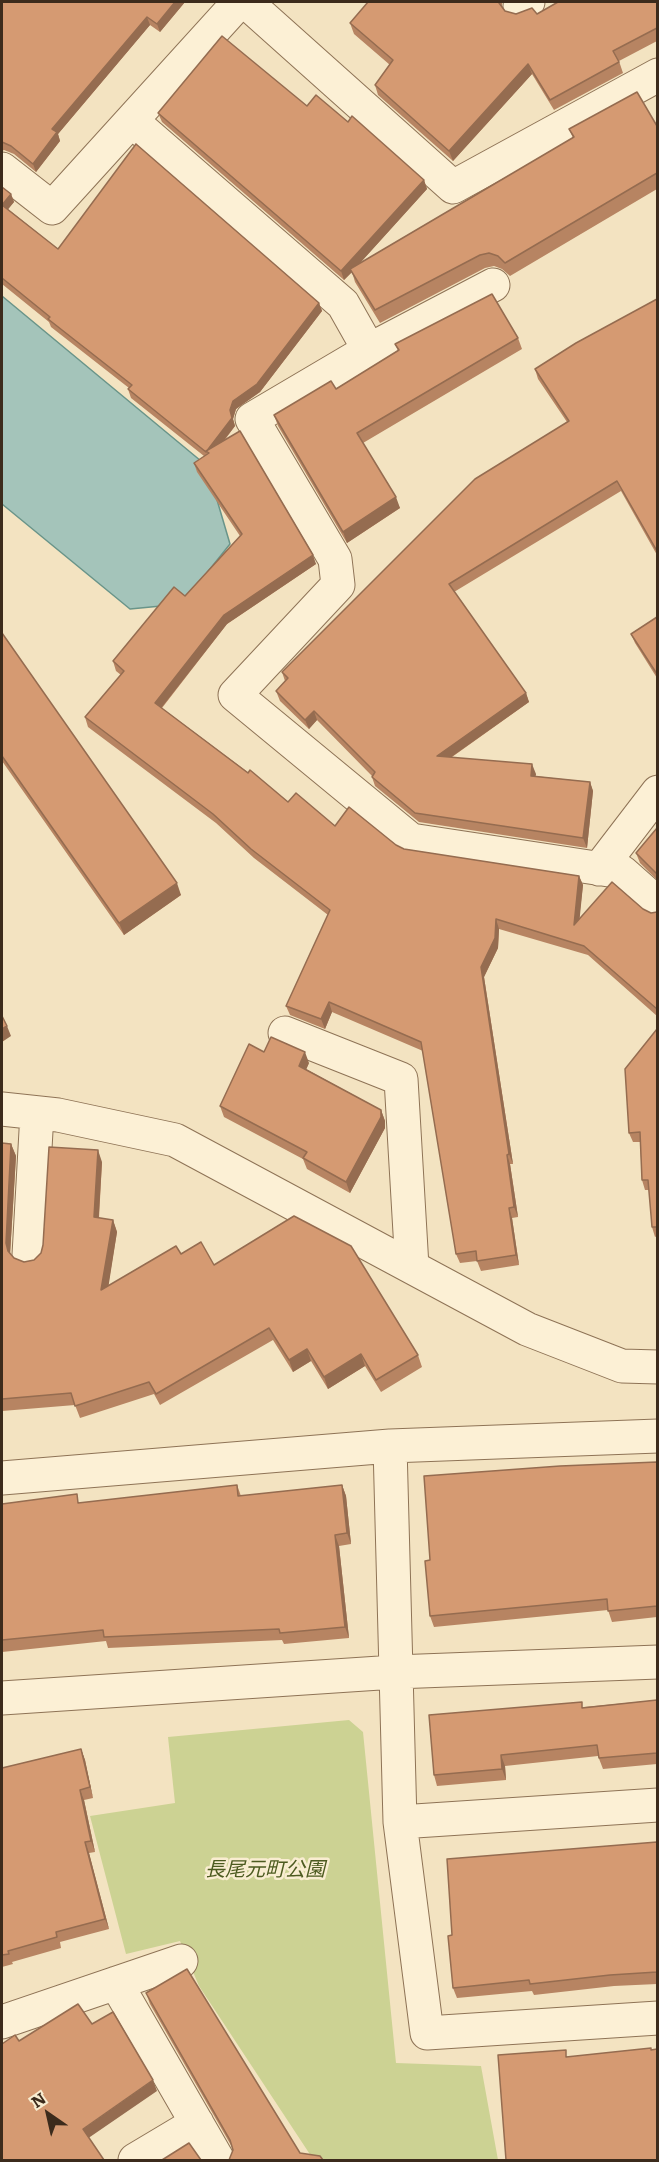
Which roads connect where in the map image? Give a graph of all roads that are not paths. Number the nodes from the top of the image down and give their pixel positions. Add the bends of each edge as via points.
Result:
1 (239, 2) edge
2 (246, 2) edge
3 (657, 75) edge
4 (133, 122) junction
5 (2, 169) edge
6 (493, 285) dead end
7 (369, 350) junction
8 (657, 792) edge
9 (599, 869) junction
10 (657, 904) edge
11 (285, 1033) dead end
12 (2, 1109) edge
13 (37, 1113) junction
14 (29, 1255) dead end
15 (412, 1267) junction
16 (657, 1367) edge
17 (657, 1436) edge
18 (390, 1446) junction
19 (2, 1478) edge
20 (657, 1662) edge
21 (395, 1672) junction
22 (2, 1698) edge
23 (657, 1805) edge
24 (400, 1822) junction
25 (181, 1961) dead end
26 (117, 1983) junction
27 (657, 2018) edge
28 (2, 2022) edge
29 (197, 2123) junction
30 (135, 2160) edge
31 (218, 2160) edge

1 - 4 street
2 - 3 street via 453,187
4 - 5 street via 52,208
4 - 7 street via 343,304
6 - 7 street
7 - 9 street via 252,420 334,559 338,585 235,695 411,840
8 - 9 street
9 - 10 street via 622,872
11 - 15 street via 401,1078
12 - 13 street
13 - 14 street
13 - 15 street via 175,1140
15 - 16 street via 527,1329 622,1366
17 - 18 street
18 - 19 street
18 - 21 street
20 - 21 street
21 - 22 street
21 - 24 street
23 - 24 street
24 - 27 street via 427,2033
25 - 26 street
26 - 28 street
26 - 29 street
29 - 30 street
29 - 31 street

